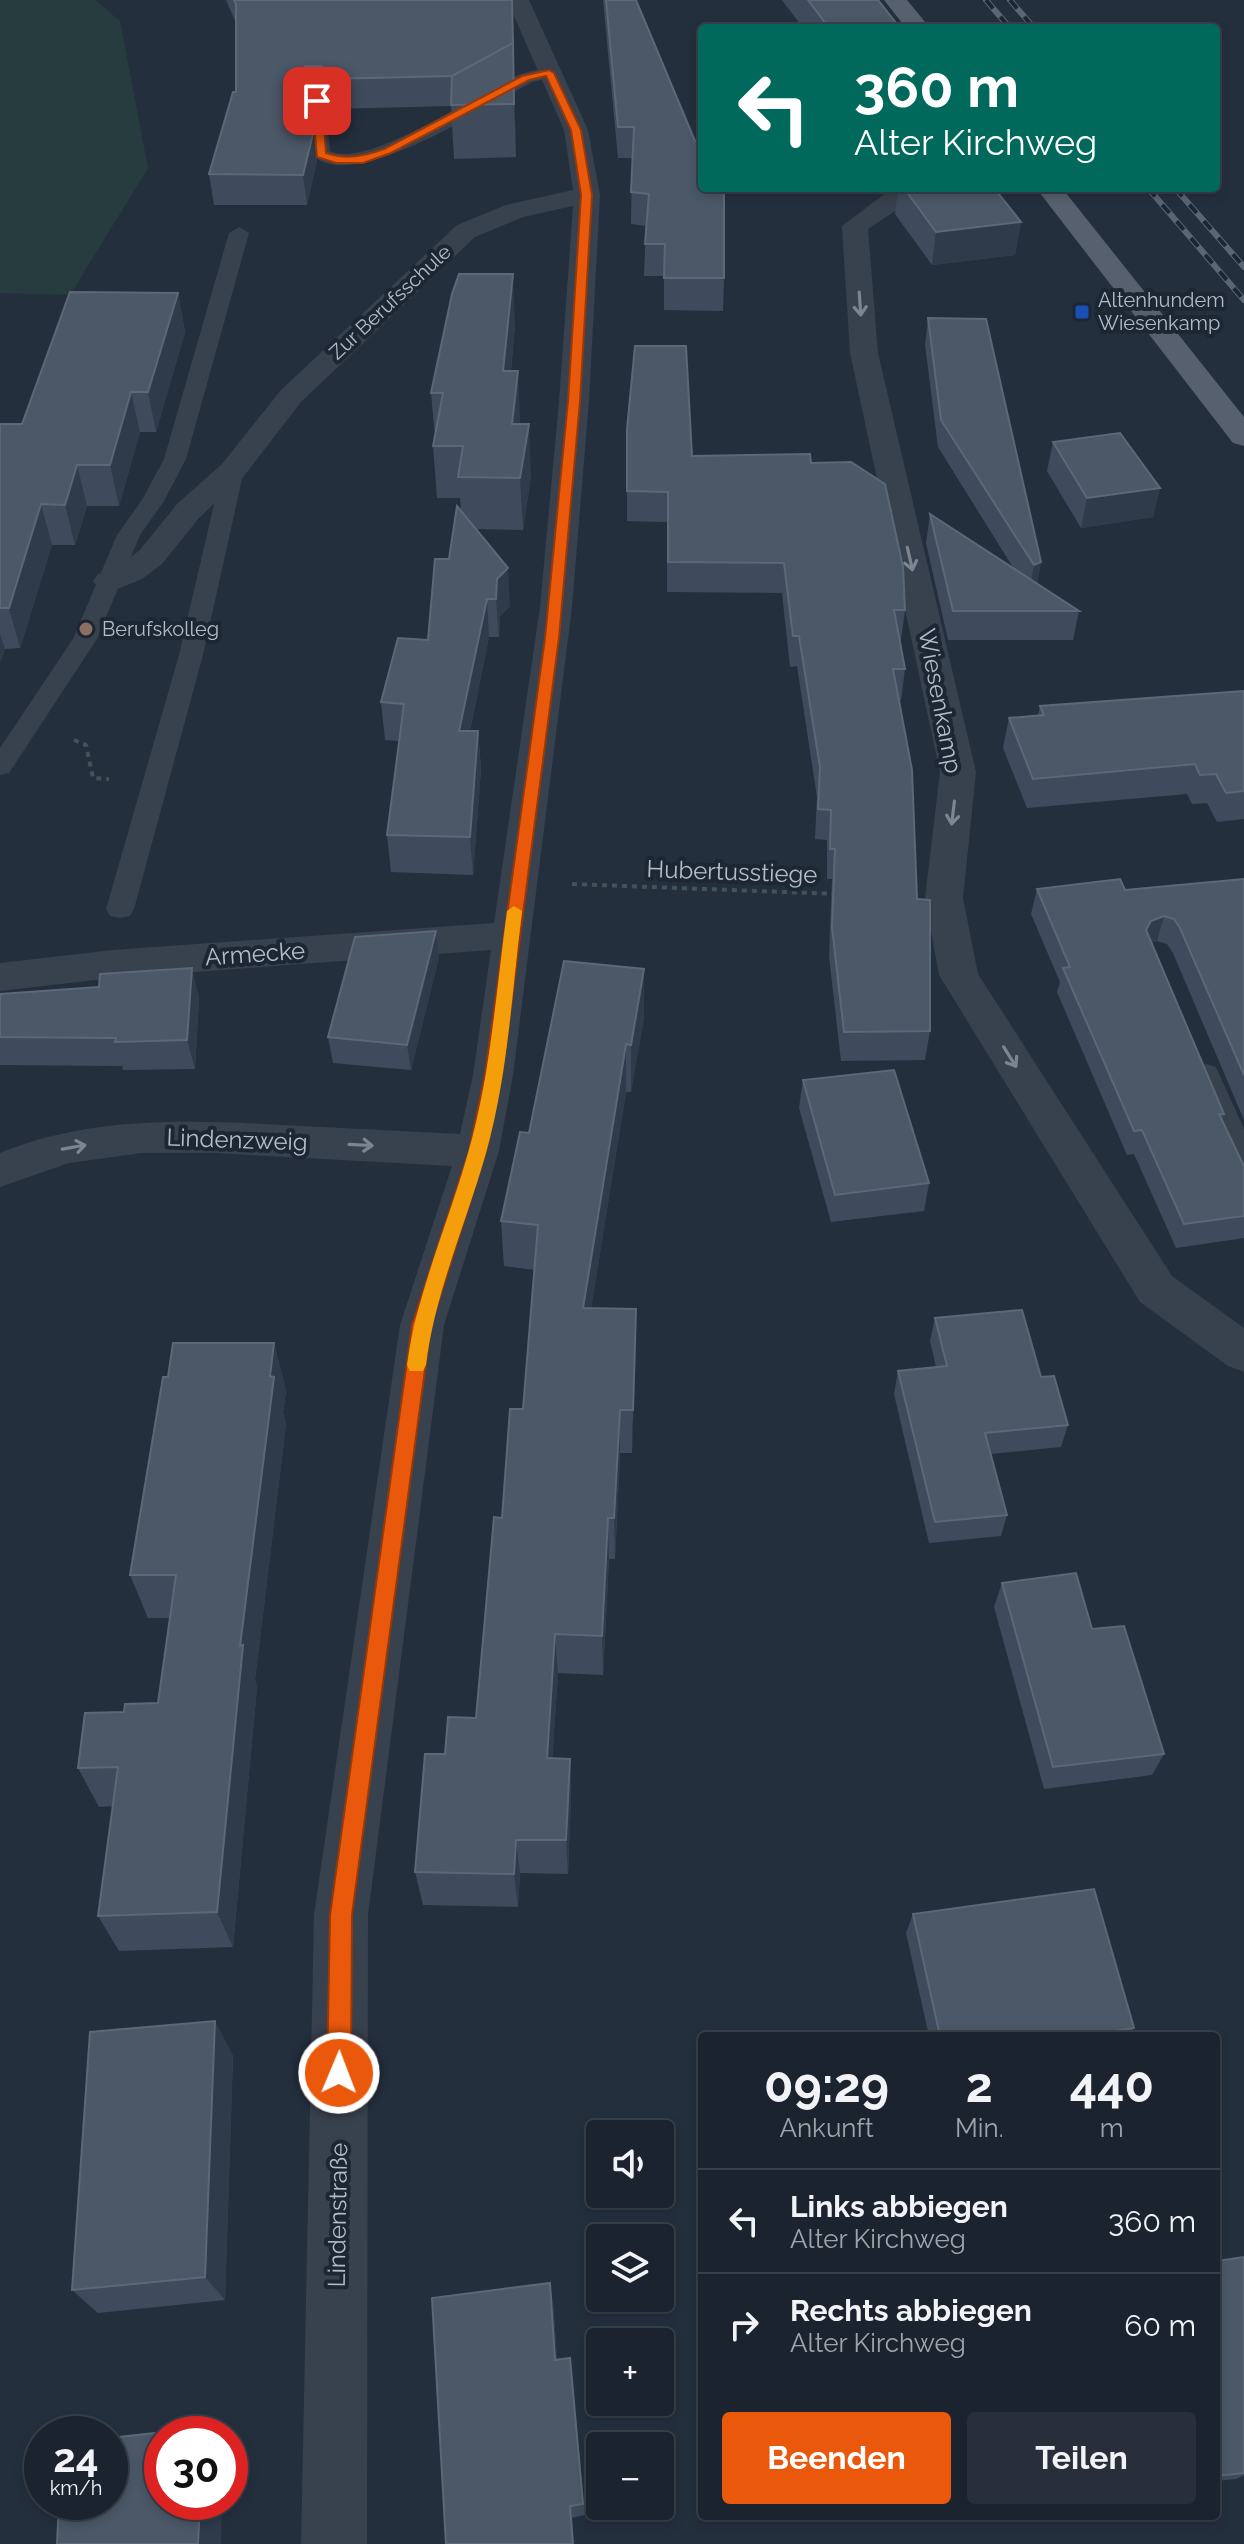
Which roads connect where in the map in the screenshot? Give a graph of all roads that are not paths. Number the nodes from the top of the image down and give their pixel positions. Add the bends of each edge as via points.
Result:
1 (518, 0) edge
2 (895, 0) edge
3 (915, 24) edge
4 (549, 73) junction
5 (317, 101) edge
6 (916, 192) edge
7 (1052, 192) edge
8 (587, 195) junction
9 (239, 233) dead end
10 (1244, 437) edge
11 (233, 470) junction
12 (109, 581) junction
13 (0, 767) edge
14 (120, 909) dead end
15 (511, 935) junction
16 (0, 977) edge
17 (1198, 1056) edge
18 (478, 1151) junction
19 (1244, 1164) edge
20 (0, 1171) edge
21 (1244, 1353) edge
22 (334, 2544) edge

1 - 4 street, Lindenstraße
2 - 3 main road
4 - 5 lane via 526,78 363,160 321,154
4 - 8 street, Lindenstraße via 576,130
6 -> 21 street, Wiesenkamp via 855,226 864,353 958,772 944,898 959,975 1156,1289
7 - 10 main road
8 - 11 street, Zur Berufsschule via 515,211 466,231 291,396
8 - 15 street, Lindenstraße via 556,607
9 - 12 lane via 175,459 129,535
11 - 12 street, Zur Berufsschule via 188,511 151,557
11 - 14 lane, Zur Berufsschule via 191,655
12 - 13 lane via 85,639
15 - 16 street, Armecke
15 - 18 street, Lindenstraße
17 - 19 lane
20 -> 18 street, Lindenzweig via 51,1151 114,1139 193,1136
18 - 22 street, Lindenstraße via 422,1325 341,1915

